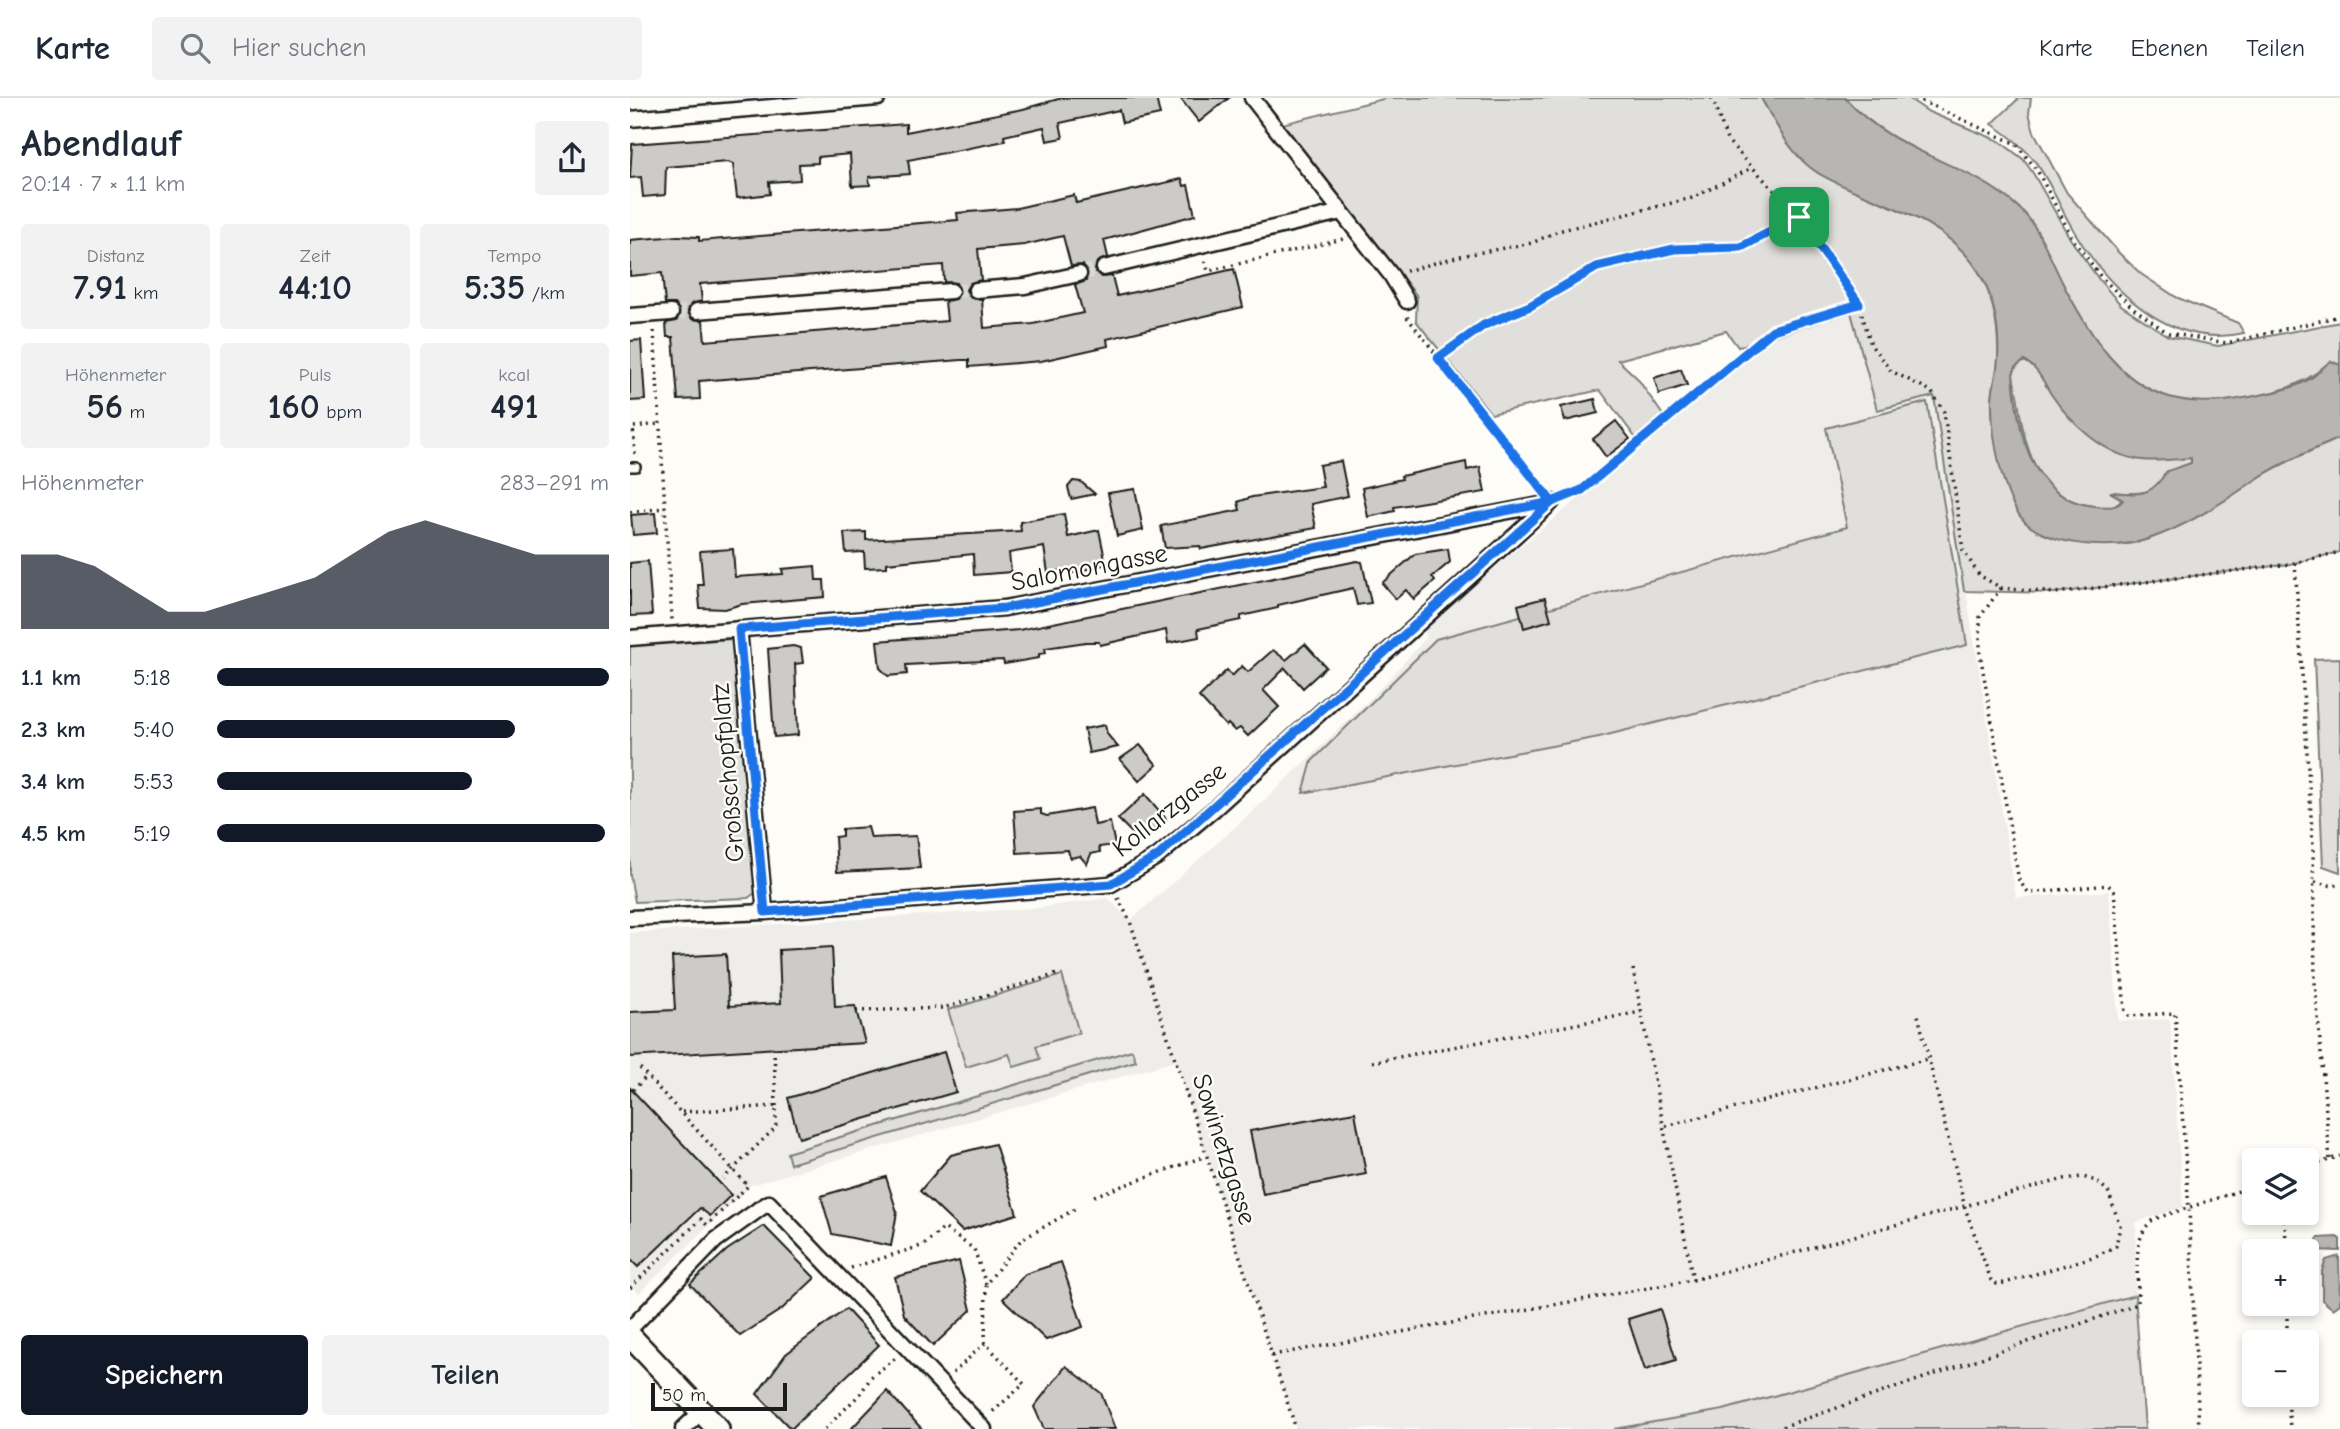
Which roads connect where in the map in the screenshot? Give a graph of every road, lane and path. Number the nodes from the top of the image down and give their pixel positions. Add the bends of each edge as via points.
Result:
1 (878, 98) edge
2 (1252, 98) edge
3 (1712, 98) edge
4 (1915, 98) edge
5 (630, 120) edge
6 (1752, 168) junction
7 (1341, 212) junction
8 (1799, 217) junction
9 (1359, 235) junction
10 (1104, 268) tunnel mouth
11 (1208, 271) dead end
12 (1079, 274) tunnel mouth
13 (1391, 275) junction
14 (976, 290) tunnel mouth
15 (951, 291) tunnel mouth
16 (1407, 300) joint
17 (1859, 304) junction
18 (697, 311) tunnel mouth
19 (671, 313) tunnel mouth
20 (653, 314) junction
21 (630, 316) edge
22 (2340, 316) edge
23 (1438, 358) junction
24 (660, 424) junction
25 (633, 467) edge
26 (1552, 502) junction
27 (665, 508) junction
28 (630, 512) edge
29 (2340, 552) edge
30 (2295, 563) junction
31 (2001, 588) junction
32 (739, 629) junction
33 (673, 634) junction
34 (630, 638) edge
35 (2314, 882) junction
36 (1111, 884) junction
37 (2340, 884) edge
38 (765, 912) junction
39 (630, 918) edge
40 (1633, 969) dead end
41 (1061, 973) dead end
42 (856, 1011) dead end
43 (1916, 1011) dead end
44 (1642, 1012) junction
45 (774, 1048) dead end
46 (1928, 1059) junction
47 (1372, 1062) dead end
48 (639, 1067) dead end
49 (648, 1076) junction
50 (633, 1090) dead end
51 (776, 1106) junction
52 (681, 1112) junction
53 (1665, 1126) junction
54 (1206, 1156) junction
55 (2340, 1156) edge
56 (2330, 1160) junction
57 (2319, 1164) edge
58 (733, 1170) junction
59 (723, 1180) dead end
60 (2242, 1190) edge
61 (1094, 1196) dead end
62 (1965, 1208) junction
63 (1075, 1209) dead end
64 (2189, 1209) junction
65 (839, 1276) junction
66 (1693, 1280) junction
67 (986, 1284) junction
68 (630, 1287) edge
69 (630, 1329) edge
70 (630, 1336) edge
71 (985, 1343) junction
72 (907, 1348) junction
73 (1272, 1355) junction
74 (941, 1384) junction
75 (2289, 1407) edge
76 (701, 1412) junction
77 (982, 1426) edge
78 (683, 1429) edge
79 (718, 1429) edge
80 (826, 1429) edge
81 (1296, 1429) edge
82 (1776, 1429) edge
83 (2199, 1429) edge
84 (2290, 1429) edge

1 - 5 street
2 - 7 street
3 - 6 path via 1727,140
4 - 22 path via 2015,144 2037,170 2073,239 2101,277 2168,333 2227,343
6 - 8 path
6 - 13 path via 1692,198 1558,231 1532,243
7 - 9 street
7 - 10 street
8 - 17 path
8 - 23 path via 1741,247 1674,249 1597,267 1530,306 1484,325
9 - 11 path
9 - 13 street
12 - 14 street via 1025,286
13 - 16 street
15 - 18 street
16 - 23 path via 1407,317
17 - 26 path via 1773,330 1582,490
17 - 31 path via 1871,345 1891,371 1931,391 1944,412 1963,551 1979,575
19 - 20 street
20 - 21 street
20 - 24 path
23 - 26 path
24 - 25 path via 633,427
24 - 27 path
26 - 32 street, Salomongasse via 1005,608
26 - 36 street, Kollarzgasse via 1213,810 1158,856
27 - 28 path
27 - 33 path
29 - 30 path
30 - 31 path via 2055,593
30 - 35 path
31 - 64 path via 1980,617 1980,653 2019,881 2029,893 2108,885 2114,890 2125,1010 2129,1016 2175,1013
32 - 33 street, Salomongasse
32 - 38 street, Großschopfplatz
33 - 34 street, Salomongasse
35 - 37 path
35 - 56 path via 2315,982
36 - 38 street, Kollarzgasse
36 - 54 path, Sowinetzgasse via 1130,921
38 - 39 street, Kollarzgasse
40 - 44 path
41 - 42 path via 943,1008
43 - 46 path
44 - 47 path
44 - 53 path
45 - 51 path
46 - 53 path
46 - 62 path
48 - 49 path
49 - 50 path
49 - 52 path
51 - 52 path
51 - 58 path via 776,1127
52 - 58 path
53 - 66 path
54 - 61 path
54 - 73 path, Sowinetzgasse
55 - 56 path
56 - 57 path
58 - 59 path
58 - 68 path via 748,1186 707,1225 701,1219
60 - 64 path
62 - 62 path via 1984,1267 1997,1284 2096,1256 2116,1246 2119,1236 2108,1191 2083,1177
62 - 66 path
63 - 67 path via 1021,1240
64 - 82 path via 2144,1226 2139,1237 2138,1304
64 - 83 path
65 - 67 path via 854,1266 924,1245 944,1228 974,1250
65 - 69 street via 769,1203 716,1240
65 - 72 street
66 - 73 path
67 - 71 path
70 - 76 main road
71 - 74 path
71 - 77 path via 1024,1384
72 - 74 street
72 - 80 path via 871,1377
73 - 81 path, Sowinetzgasse
74 - 77 street
75 - 84 path
76 - 78 street
76 - 79 main road

